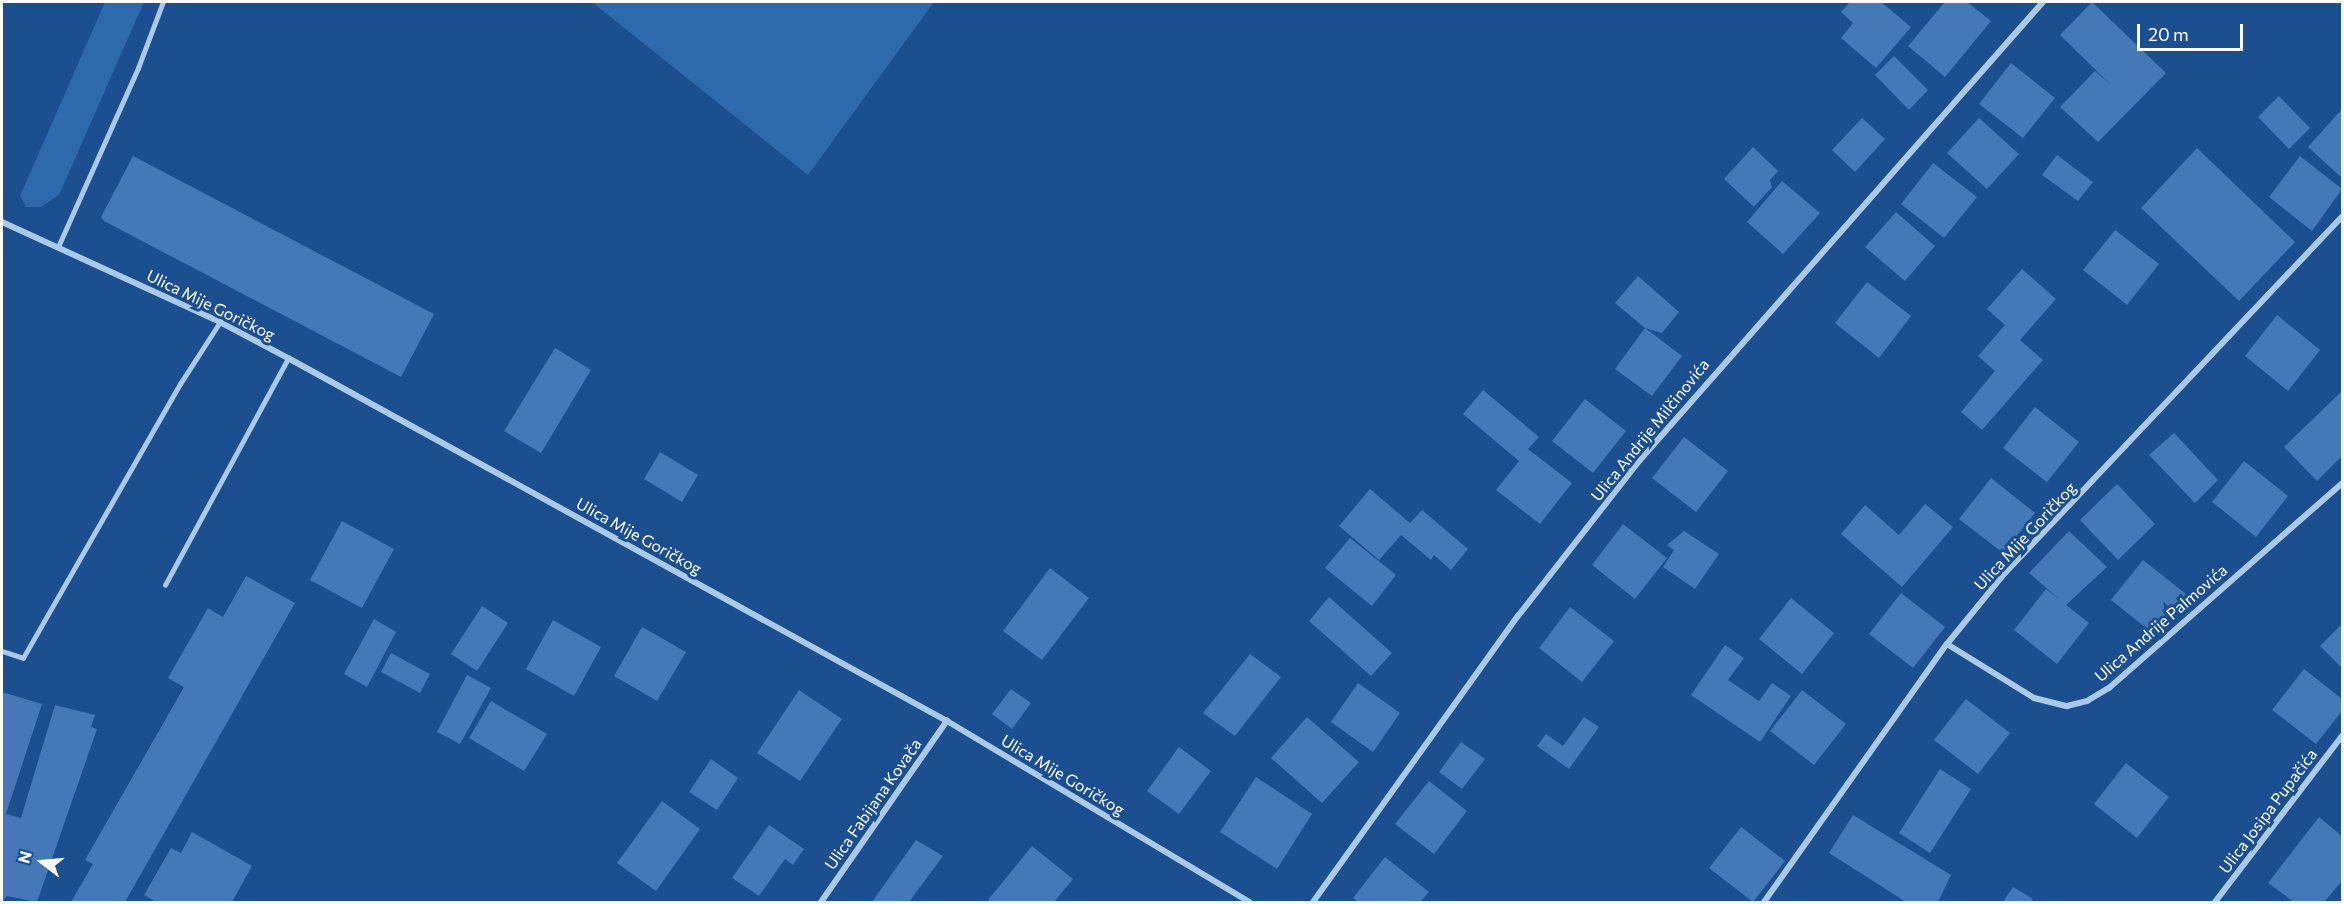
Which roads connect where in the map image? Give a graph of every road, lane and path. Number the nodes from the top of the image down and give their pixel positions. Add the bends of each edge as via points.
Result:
1 (163, 2) edge
2 (2043, 2) edge
3 (2343, 217) edge
4 (2, 222) edge
5 (58, 248) junction
6 (220, 322) junction
7 (288, 358) junction
8 (2343, 483) edge
9 (165, 585) dead end
10 (1947, 644) junction
11 (2, 651) edge
12 (947, 721) junction
13 (2343, 736) edge
14 (821, 903) edge
15 (1249, 903) edge
16 (1313, 903) edge
17 (1764, 903) edge
18 (2215, 903) edge

1 - 5 lane
2 - 16 street, Ulica Andrije Milčinovića via 1640,460 1518,616
3 - 10 street, Ulica Mije Goričkog via 2005,573
4 - 5 street, Ulica Mije Goričkog
5 - 6 street, Ulica Mije Goričkog
6 - 7 street, Ulica Mije Goričkog
6 - 11 lane via 23,658
7 - 9 lane
7 - 12 street, Ulica Mije Goričkog
8 - 10 street, Ulica Andrije Palmovića via 2109,688 2087,701 2067,706 2034,698
10 - 17 street, Ulica Mije Goričkog
12 - 14 street, Ulica Fabijana Kovača
12 - 15 street, Ulica Mije Goričkog
13 - 18 street, Ulica Josipa Pupačića

